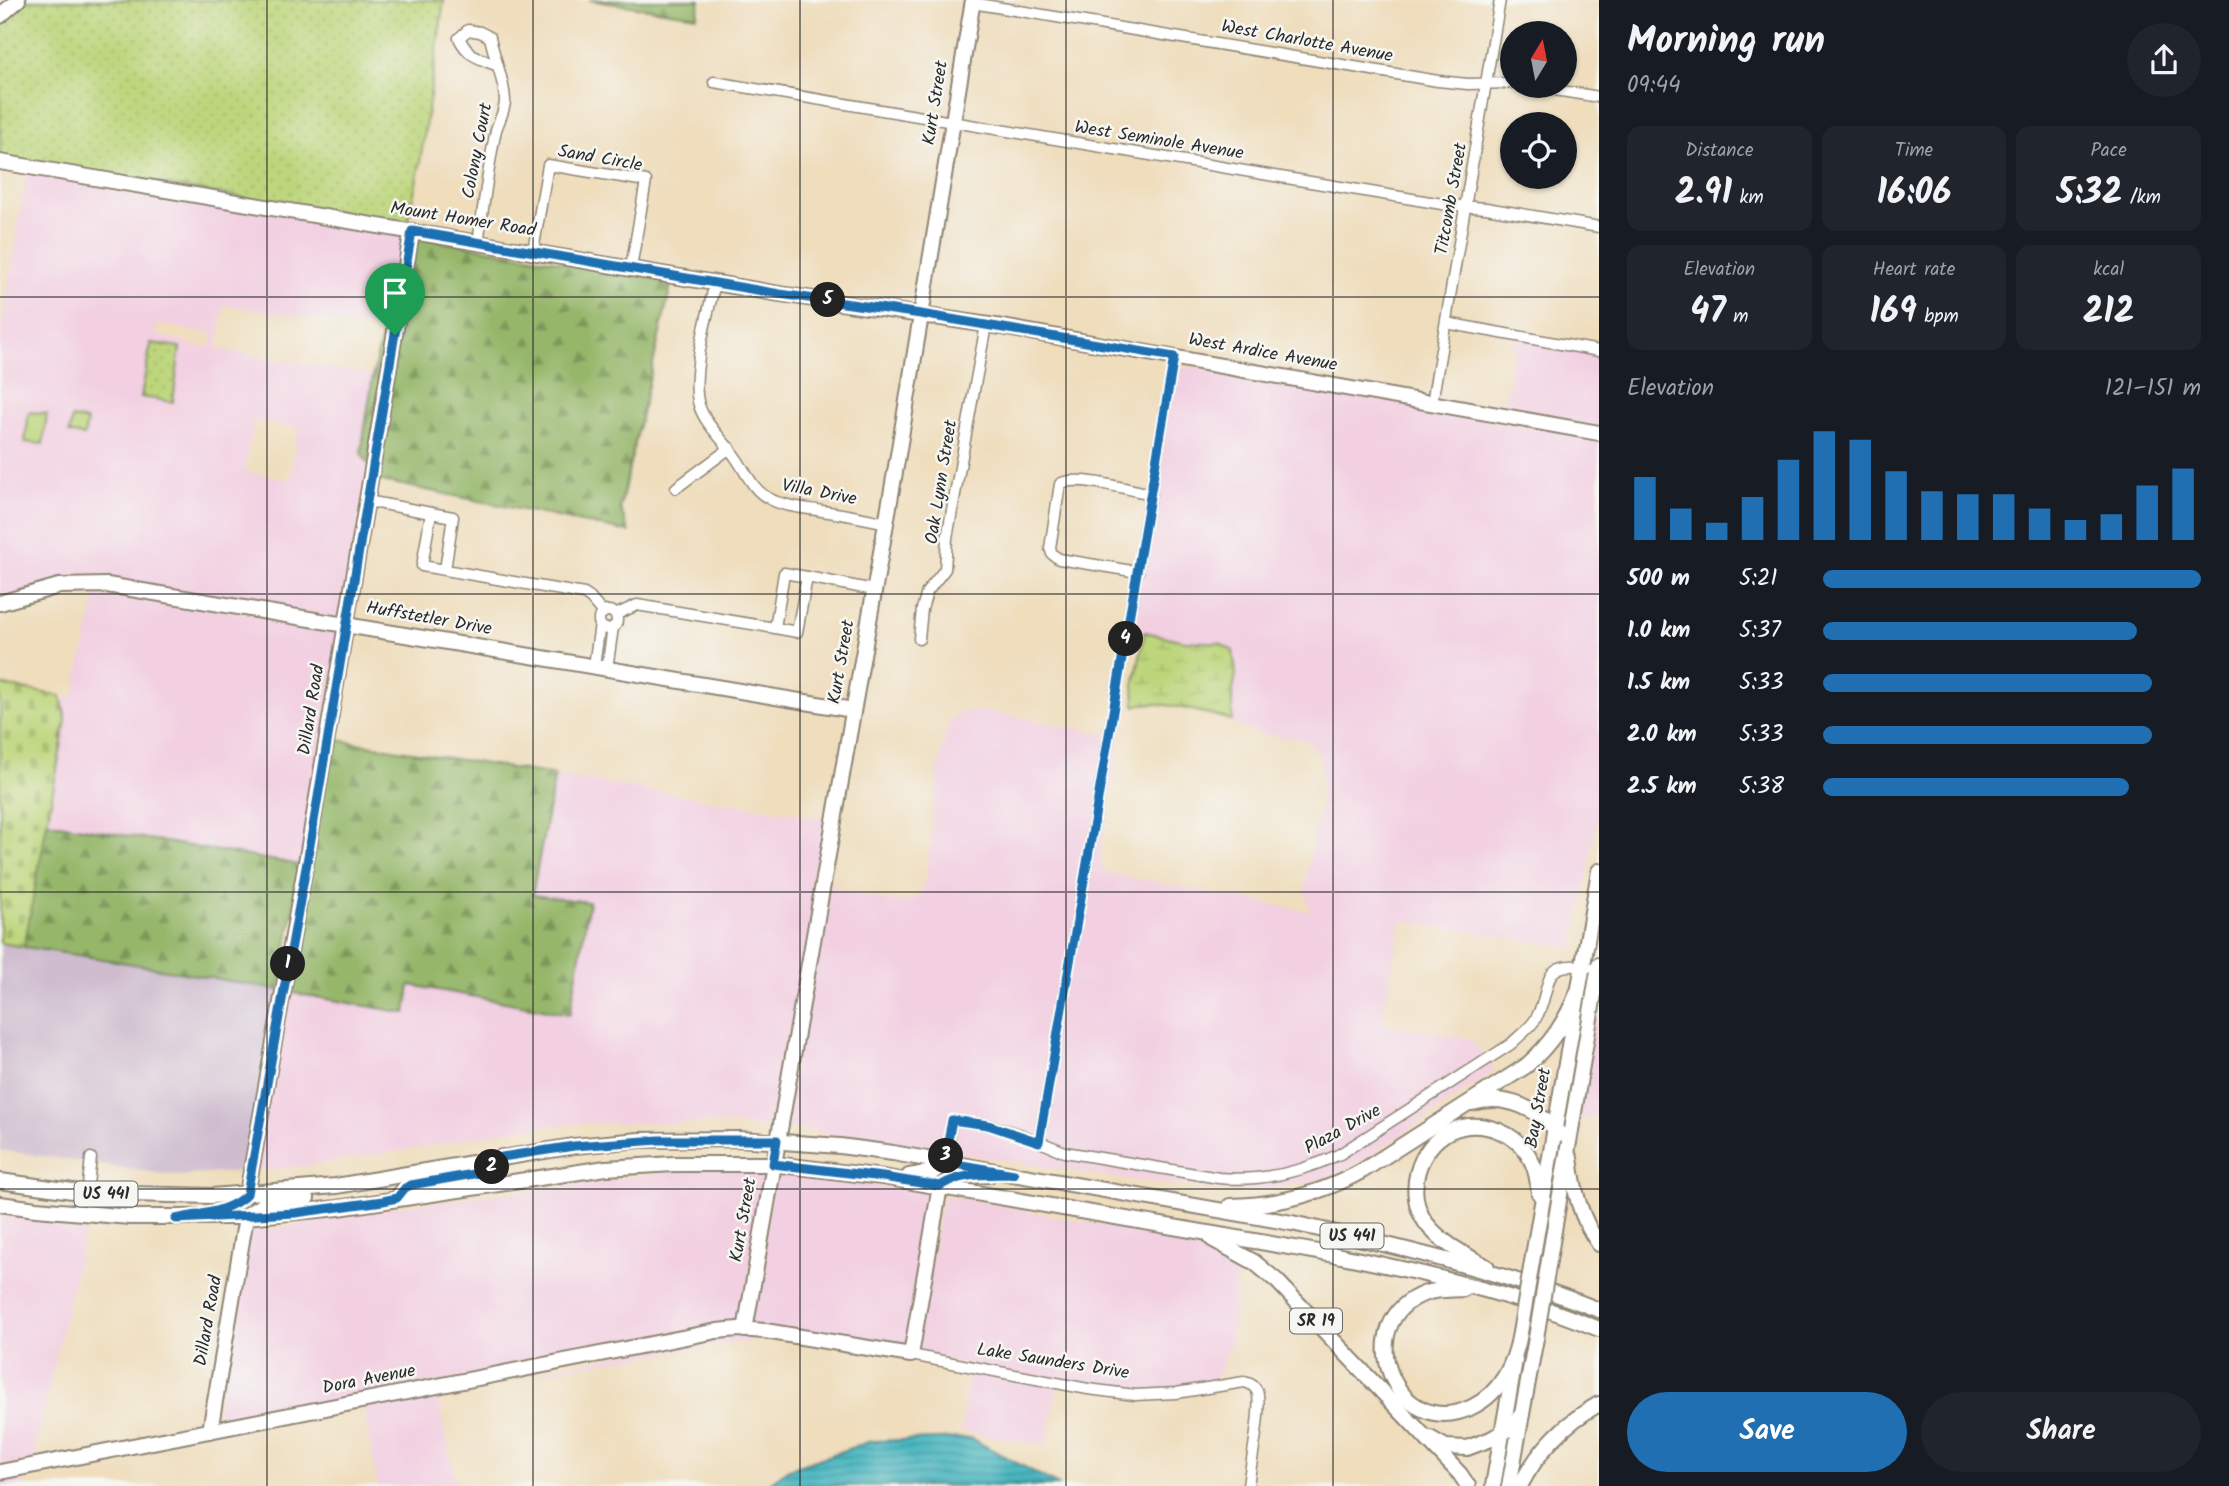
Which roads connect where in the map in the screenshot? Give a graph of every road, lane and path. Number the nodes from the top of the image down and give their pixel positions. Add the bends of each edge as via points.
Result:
1 (18, 0) edge
2 (1500, 0) edge
3 (972, 1) edge
4 (0, 16) edge
5 (498, 66) dead end
6 (714, 82) dead end
7 (1487, 83) junction
8 (1500, 83) edge
9 (1577, 93) edge
10 (1599, 97) edge
11 (953, 121) junction
12 (0, 162) edge
13 (1466, 207) junction
14 (1599, 227) edge
15 (412, 231) junction
16 (478, 242) junction
17 (533, 251) junction
18 (631, 268) junction
19 (715, 283) junction
20 (921, 314) junction
21 (1446, 323) junction
22 (986, 325) junction
23 (1599, 351) edge
24 (1174, 357) junction
25 (1432, 403) junction
26 (1599, 433) edge
27 (730, 448) junction
28 (676, 488) dead end
29 (1151, 494) junction
30 (367, 501) junction
31 (431, 513) junction
32 (886, 523) junction
33 (445, 570) junction
34 (1138, 572) junction
35 (807, 577) junction
36 (874, 590) junction
37 (0, 603) edge
38 (619, 613) junction
39 (600, 614) junction
40 (346, 625) junction
41 (613, 627) junction
42 (775, 628) junction
43 (919, 639) dead end
44 (601, 661) junction
45 (853, 710) junction
46 (1599, 870) edge
47 (1582, 966) junction
48 (1599, 967) edge
49 (1578, 991) junction
50 (1464, 1106) junction
51 (1555, 1129) junction
52 (777, 1140) junction
53 (1039, 1142) junction
54 (1568, 1144) junction
55 (502, 1157) junction
56 (90, 1158) dead end
57 (944, 1162) junction
58 (773, 1164) junction
59 (1014, 1174) junction
60 (883, 1177) junction
61 (0, 1181) edge
62 (336, 1186) junction
63 (940, 1186) junction
64 (87, 1193) junction
65 (247, 1194) junction
66 (397, 1198) junction
67 (0, 1204) edge
68 (1199, 1206) junction
69 (1541, 1209) junction
70 (246, 1217) junction
71 (176, 1219) junction
72 (1195, 1231) junction
73 (1599, 1244) edge
74 (1503, 1277) junction
75 (1479, 1289) junction
76 (1599, 1310) edge
77 (1599, 1329) edge
78 (745, 1330) junction
79 (1517, 1352) junction
80 (911, 1355) junction
81 (1599, 1404) edge
82 (1522, 1413) junction
83 (210, 1431) junction
84 (1420, 1432) junction
85 (1503, 1433) junction
86 (0, 1472) edge
87 (1248, 1486) edge
88 (1468, 1486) edge
89 (1493, 1486) edge
90 (1509, 1486) edge
91 (1520, 1486) edge

1 - 4 main road
2 - 7 street, Titcomb Street
3 - 7 street, West Charlotte Avenue via 1438,80
3 - 11 main road, Kurt Street
5 - 16 street, Colony Court via 505,103
6 - 11 street, West Seminole Avenue
7 - 8 street, West Charlotte Avenue
7 - 13 street, Titcomb Street
9 - 10 street
11 - 13 street, West Seminole Avenue
11 - 20 main road, Kurt Street
12 - 15 main road, Mount Homer Road
13 - 14 street, West Seminole Avenue
13 - 21 street, Titcomb Street
15 - 16 main road, Mount Homer Road
15 - 30 main road, Dillard Road
16 - 17 main road, Mount Homer Road
17 - 18 main road, Mount Homer Road
17 - 18 street, Sand Circle via 548,165 646,181
18 - 19 main road, Mount Homer Road
19 - 20 main road, Mount Homer Road
19 - 27 street, Villa Drive via 697,397 702,412
20 - 22 main road, West Ardice Avenue
20 - 32 main road, Kurt Street
21 - 23 street
21 - 25 street, Titcomb Street
22 - 24 main road, West Ardice Avenue
22 - 43 street, Oak Lynn Street via 945,569 927,592
24 - 25 main road, West Ardice Avenue
24 - 29 street
25 - 26 main road, West Ardice Avenue
27 - 28 street
27 - 32 street, Villa Drive via 756,489 772,501
29 - 34 street
29 - 34 street via 1079,481 1060,484 1052,554
30 - 31 street
30 - 40 main road, Dillard Road
31 - 33 street via 453,517
31 - 33 street via 422,566
32 - 36 main road, Kurt Street
33 - 39 street via 584,594
34 - 53 street
35 - 36 street
35 - 42 street via 797,632
35 - 42 street via 784,573
36 - 45 main road, Kurt Street
37 - 40 main road, Huffstetler Drive via 59,586 107,585
38 - 39 street
38 - 41 street
38 - 42 street via 637,605
39 - 41 street via 607,629
39 - 44 street
40 - 44 main road, Huffstetler Drive
40 - 65 main road, Dillard Road
41 - 44 street
44 - 45 main road, Huffstetler Drive
45 - 52 main road, Kurt Street
46 - 47 main road, Bay Street
47 - 48 street, Plaza Drive
47 - 49 main road, Bay Street
47 - 53 street, Plaza Drive via 1561,966 1553,972 1534,1021 1511,1044 1340,1154 1311,1167 1272,1176 1226,1178 1065,1152
48 - 54 main road, Bay Street
49 - 50 main road via 1559,1032 1538,1055
49 - 51 main road, Bay Street
50 - 51 main road via 1491,1100 1514,1103 1537,1113
50 - 68 main road via 1362,1171 1319,1192 1271,1203
51 - 54 main road
51 - 69 main road, Bay Street
52 - 55 main road, US 441 via 640,1140
52 - 57 main road, US 441
52 - 58 main road, Kurt Street
53 - 57 street via 988,1125 952,1120
54 - 73 main road via 1577,1203
54 - 82 main road, Bay Street, bridge
55 - 62 main road, US 441
55 - 66 main road via 488,1170 411,1185
56 - 64 street
57 - 59 main road, US 441
57 - 60 main road via 919,1176
58 - 60 main road, US 441
58 - 66 main road, US 441 via 606,1168
58 - 78 main road, Kurt Street
59 - 63 main road via 961,1177
59 - 68 main road, US 441
60 - 63 main road, US 441
61 - 64 main road, US 441
62 - 65 main road, US 441
62 - 70 main road via 326,1195 261,1206
63 - 72 main road, US 441
63 - 80 main road
64 - 65 main road, US 441
65 - 71 main road via 229,1207
66 - 70 main road, US 441
67 - 71 main road, US 441
68 - 74 main road, US 441 via 1353,1236
69 - 74 main road via 1533,1163 1521,1145 1503,1132 1461,1128 1444,1135 1425,1153 1415,1184 1422,1217 1450,1244
69 - 79 main road, Bay Street, bridge
70 - 71 main road, US 441
70 - 83 main road, Dillard Road
72 - 75 main road, US 441 via 1390,1265
72 - 84 main road, SR 19 via 1245,1257 1277,1282
74 - 76 main road, US 441
75 - 77 main road, US 441
75 - 79 main road via 1425,1293 1402,1310 1386,1340 1393,1382 1417,1406 1454,1413 1489,1397
78 - 80 main road, Lake Saunders Drive
78 - 83 main road, Dora Avenue via 717,1331
79 - 85 main road, Bay Street
80 - 87 street, Lake Saunders Drive via 1135,1395 1250,1383 1257,1391 1258,1409
81 - 91 main road via 1558,1433
82 - 85 main road, SR 19
82 - 90 main road, Bay Street
83 - 86 main road, Dora Avenue
84 - 85 main road, SR 19 via 1457,1448 1477,1446
84 - 88 main road
85 - 89 main road, Bay Street

